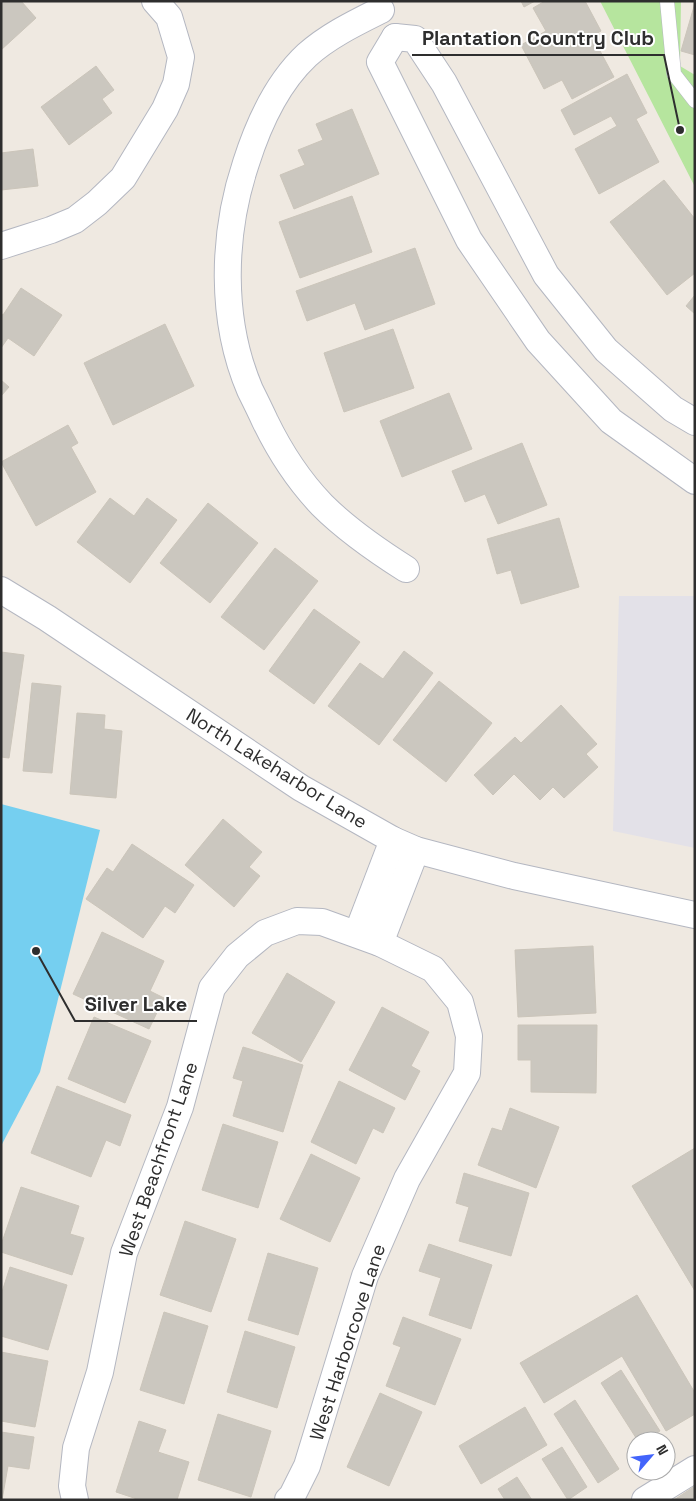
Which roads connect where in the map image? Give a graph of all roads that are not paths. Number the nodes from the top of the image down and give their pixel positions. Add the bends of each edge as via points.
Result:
1 (155, 1) edge
2 (667, 1) edge
3 (378, 6) edge
4 (395, 37) junction
5 (695, 101) edge
6 (1, 246) edge
7 (695, 422) edge
8 (695, 481) edge
9 (406, 569) dead end
10 (1, 590) edge
11 (404, 845) junction
12 (695, 915) edge
13 (369, 939) junction
14 (695, 1469) edge
15 (75, 1500) edge
16 (288, 1500) edge
17 (645, 1500) edge

1 - 6 street via 169,17 182,57 166,109 123,178 75,220
2 - 5 lane via 674,74
3 - 4 street
3 - 9 street via 306,56 285,81 266,113 240,179 232,214 228,285 238,355 278,448 321,504 347,528
4 - 7 street via 415,39 444,83 546,276 606,350 673,409
4 - 8 street via 380,62 474,248 538,341 611,421
10 - 11 street, North Lakeharbor Lane via 301,788
11 - 12 street, North Lakeharbor Lane via 514,876
11 - 13 street
13 - 15 street, West Beachfront Lane via 322,922 297,922 265,933 237,956 212,988 180,1107 124,1253 100,1372 76,1448 72,1486
13 - 16 street, West Harborcove Lane via 433,969 460,1002 469,1036 468,1073 407,1179 365,1276 307,1466
14 - 17 street

